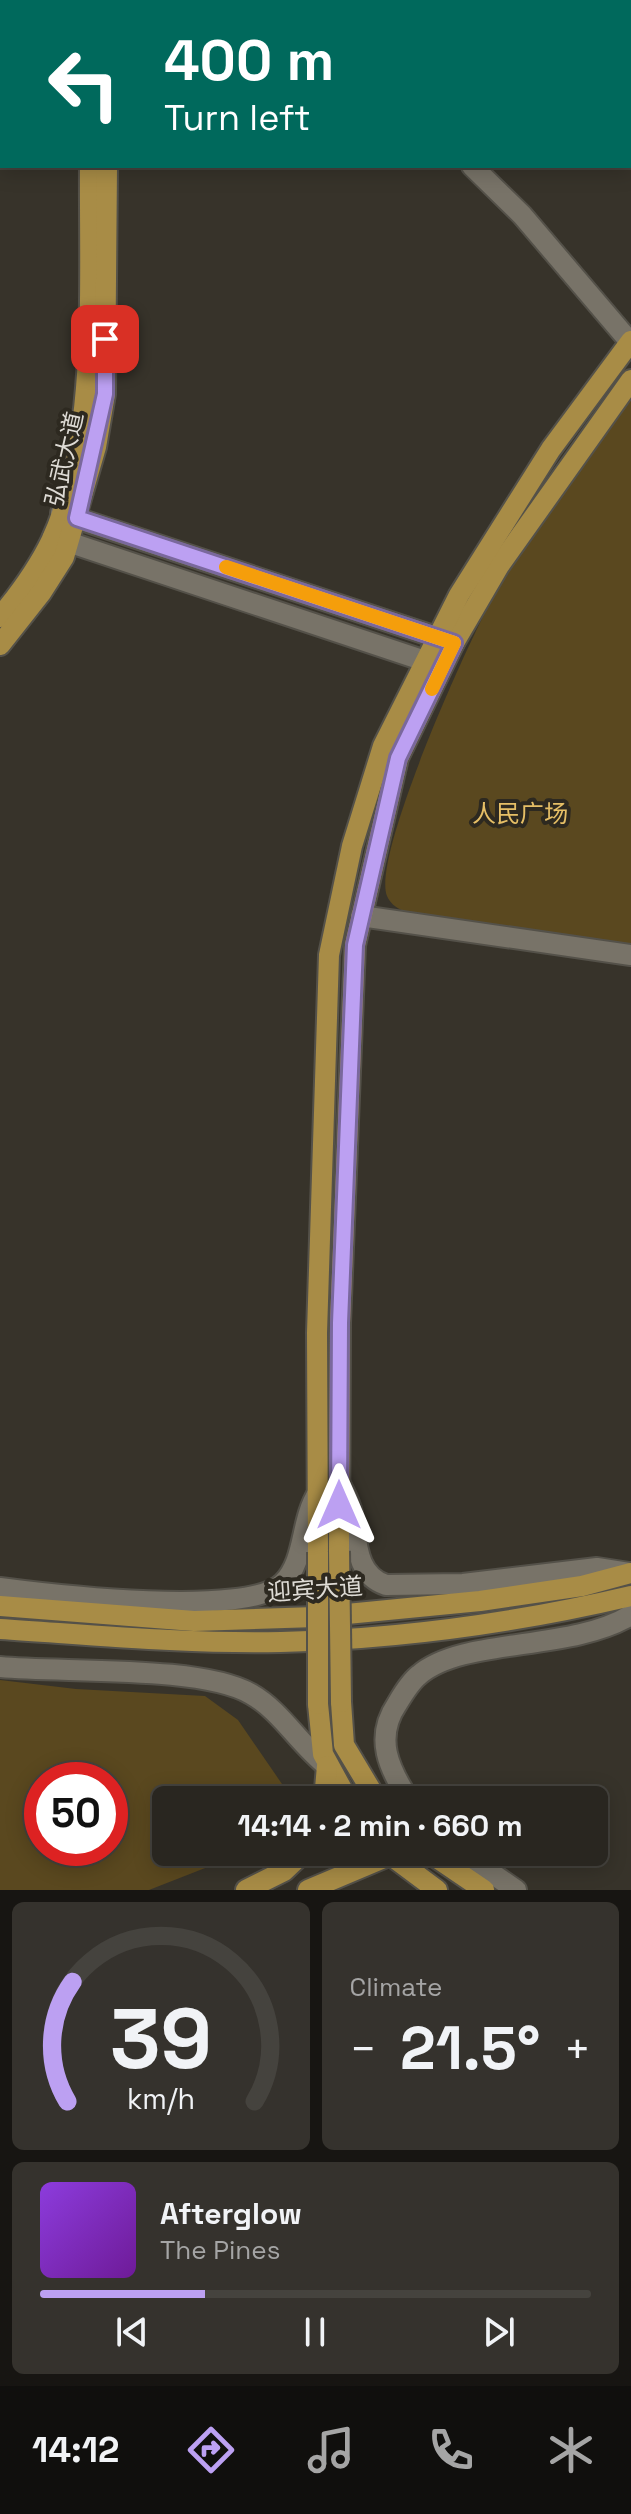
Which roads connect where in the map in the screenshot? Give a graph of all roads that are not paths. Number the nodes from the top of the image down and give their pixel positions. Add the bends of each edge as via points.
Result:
1 (90, 168) edge
2 (107, 168) edge
3 (474, 168) edge
4 (631, 342) edge
5 (631, 380) edge
6 (69, 515) junction
7 (61, 540) junction
8 (0, 617) edge
9 (445, 640) junction
10 (0, 645) edge
11 (434, 664) junction
12 (361, 916) junction
13 (631, 955) edge
14 (339, 1482) junction
15 (318, 1493) junction
16 (630, 1573) edge
17 (0, 1588) edge
18 (631, 1596) edge
19 (0, 1606) edge
20 (631, 1615) edge
21 (0, 1629) edge
22 (0, 1667) edge
23 (327, 1766) junction
24 (325, 1786) edge
25 (339, 1786) edge
26 (369, 1786) edge
27 (401, 1786) edge
28 (289, 1866) edge
29 (362, 1866) edge
30 (407, 1866) edge
31 (449, 1866) edge
32 (481, 1866) edge
33 (246, 1890) edge
34 (308, 1890) edge
35 (437, 1890) edge
36 (484, 1890) edge
37 (516, 1890) edge

1 - 6 main road, 弘武大道 via 84,401
2 - 6 main road, 弘武大道 via 105,394
3 - 4 street via 522,215
4 - 9 main road via 551,449 459,595
5 - 9 main road
6 - 7 main road, 弘武大道
6 - 9 street
7 - 8 main road, 弘武大道
7 - 10 main road, 弘武大道 via 41,593
7 - 11 street
9 - 11 main road
11 - 12 main road via 398,758
11 - 15 main road via 383,746 352,846 329,955 317,1333
12 - 13 street
12 - 14 main road via 355,945 342,1260
14 - 16 street via 351,1508 361,1562 376,1582 463,1584 597,1568
14 - 26 main road, bridge via 344,1745
15 - 17 street via 305,1517 292,1571 260,1597 175,1601
15 - 23 main road, bridge via 318,1704
16 - 19 main road, 迎宾大道 via 495,1599 316,1617 194,1621
18 - 21 main road, 迎宾大道 via 510,1621 404,1635 280,1642
20 - 27 street via 590,1634 472,1654 420,1673 385,1726 387,1762
22 - 23 street via 163,1675 248,1692
23 - 24 main road
23 - 25 main road
28 - 33 main road
29 - 34 main road
30 - 35 main road
31 - 36 main road
32 - 37 street

